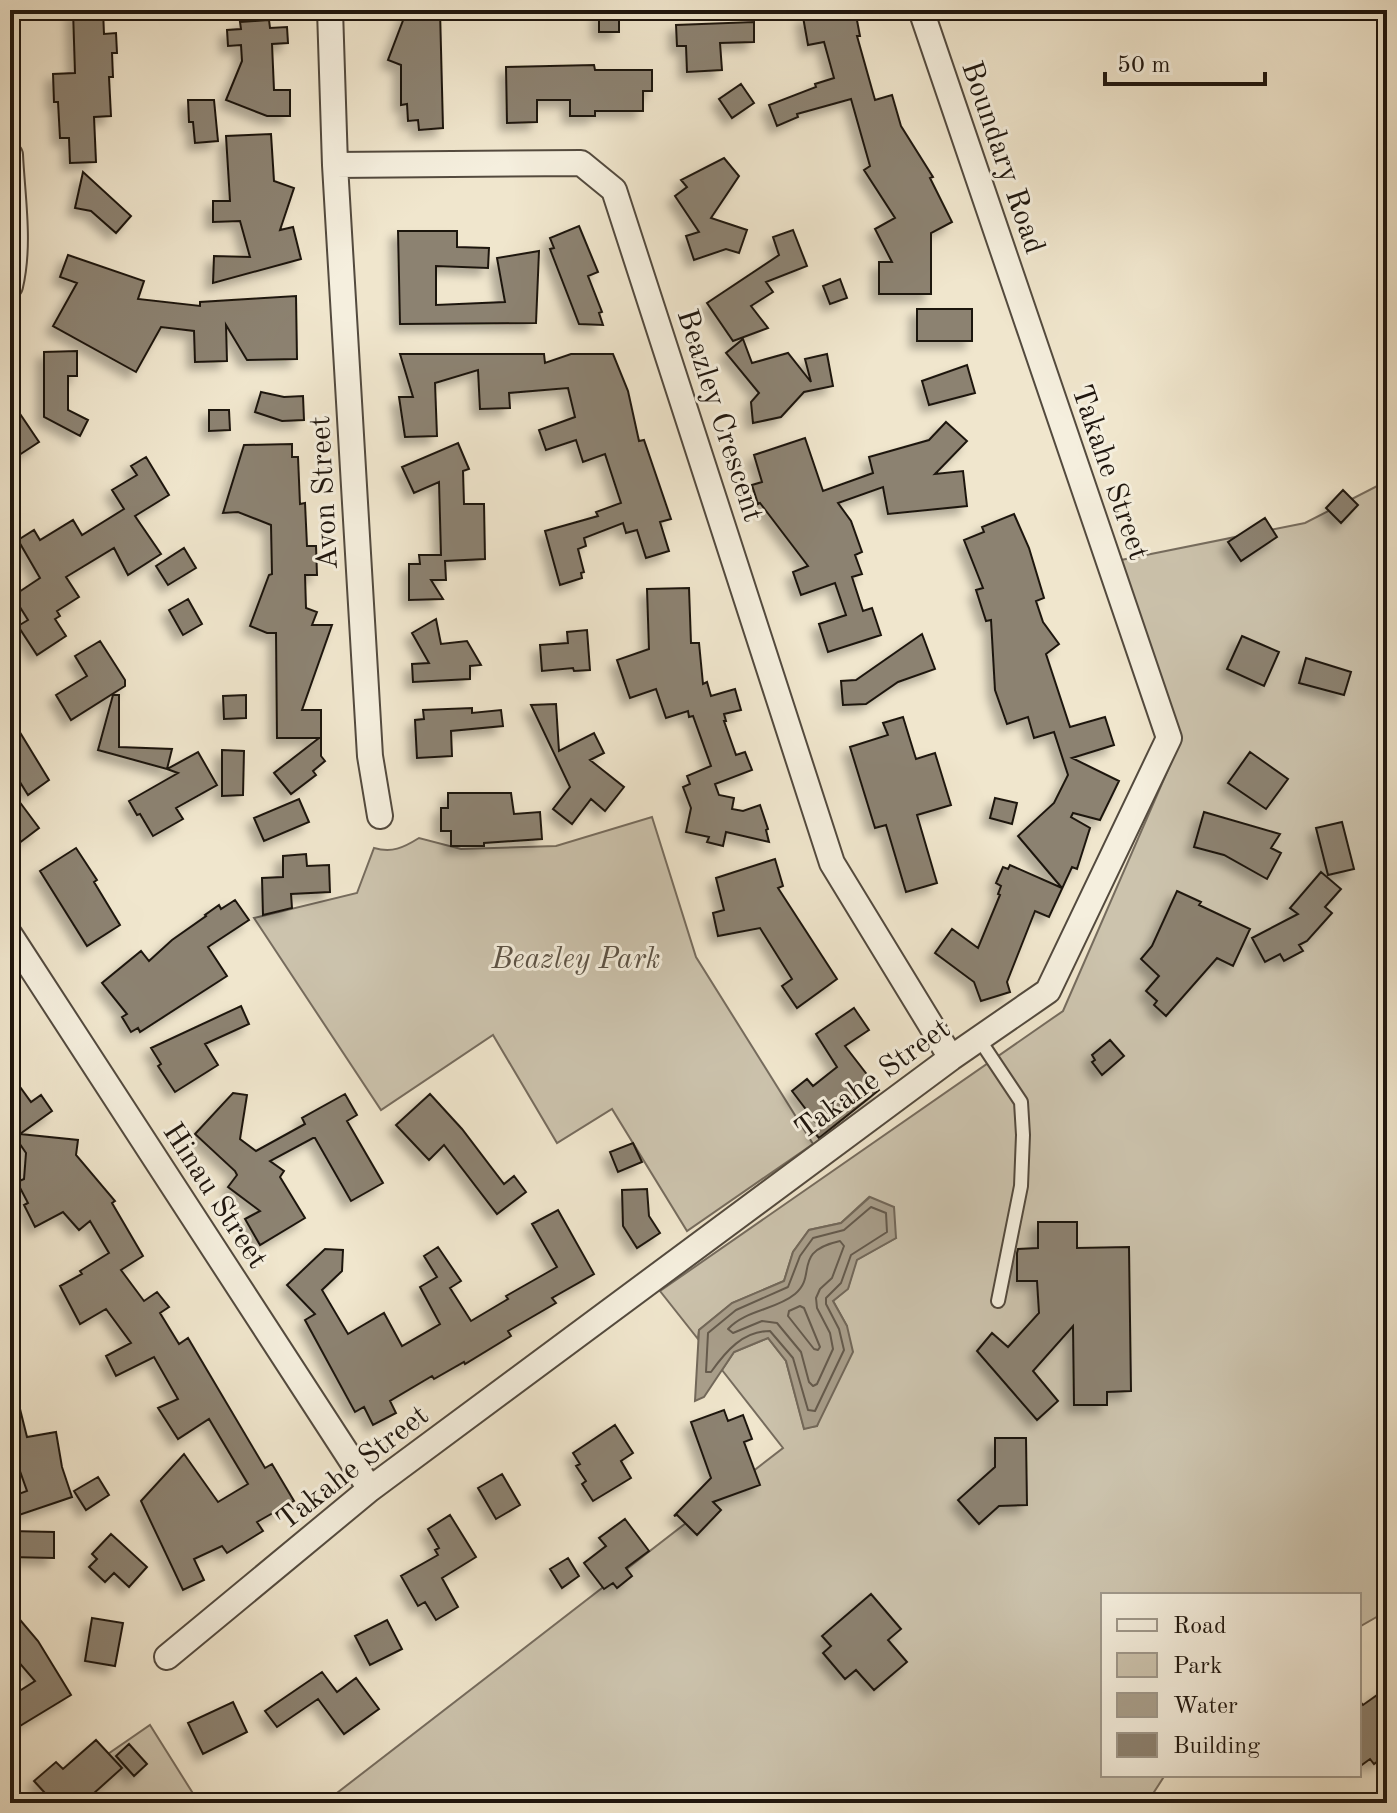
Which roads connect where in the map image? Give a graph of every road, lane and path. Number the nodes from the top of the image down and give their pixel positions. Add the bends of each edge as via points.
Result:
1 (330, 10) edge
2 (921, 10) edge
3 (10, 155) edge
4 (335, 165) junction
5 (10, 286) edge
6 (1027, 325) joint
7 (380, 816) dead end
8 (12, 943) edge
9 (979, 1039) junction
10 (951, 1058) junction
11 (998, 1301) dead end
12 (370, 1489) junction
13 (167, 1657) dead end

1 - 4 street
2 - 6 street, Boundary Road
3 - 5 street
4 - 7 street, Avon Street via 370,756
4 - 10 street, Beazley Crescent via 581,163 614,190 832,863
6 - 9 street, Takahe Street via 1169,738 1048,991
8 - 12 street, Hinau Street
9 - 10 street, Takahe Street
9 - 11 lane via 1021,1102 1021,1186
10 - 12 street, Takahe Street
12 - 13 street, Takahe Street

